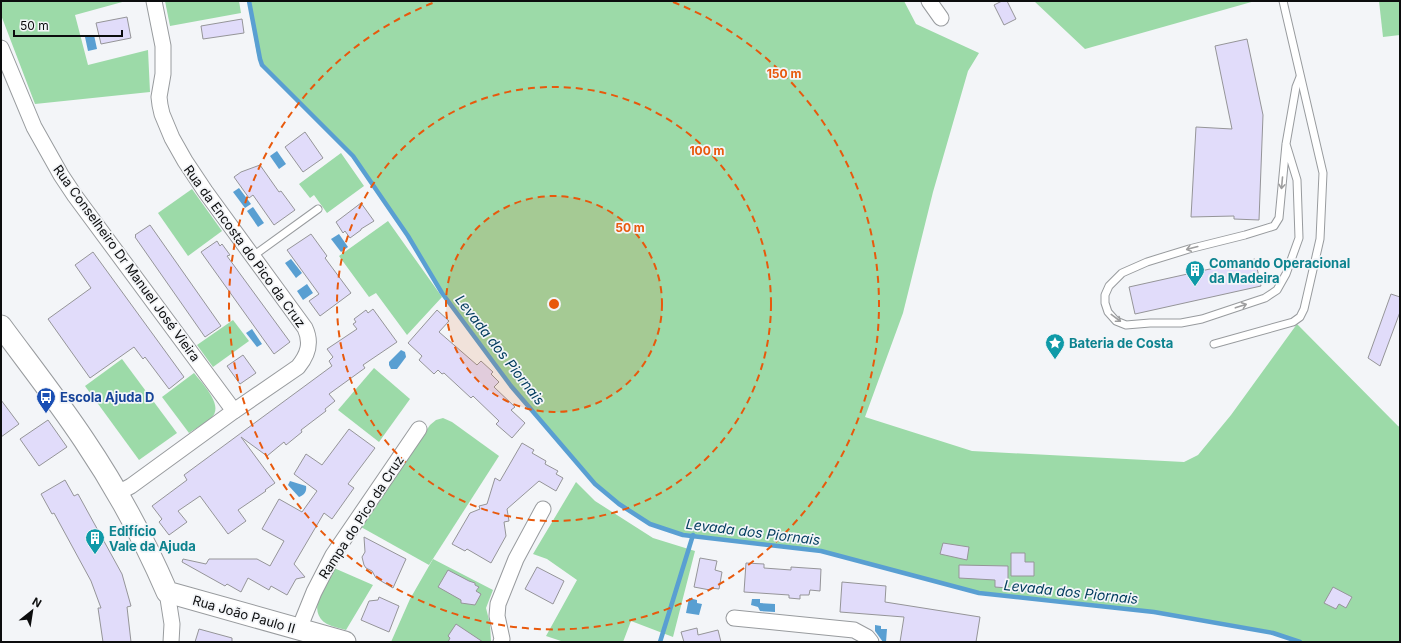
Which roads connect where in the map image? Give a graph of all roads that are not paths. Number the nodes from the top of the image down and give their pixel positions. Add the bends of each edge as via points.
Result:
1 (154, 1) edge
2 (929, 1) edge
3 (1283, 1) edge
4 (940, 18) dead end
5 (1, 48) edge
6 (1300, 77) junction
7 (1286, 144) junction
8 (318, 209) dead end
9 (253, 256) junction
10 (1, 326) edge
11 (1214, 344) dead end
12 (234, 411) junction
13 (419, 429) dead end
14 (116, 494) junction
15 (543, 509) dead end
16 (167, 592) junction
17 (734, 618) dead end
18 (298, 629) junction
19 (171, 642) edge
20 (345, 642) edge
21 (501, 642) edge
22 (871, 642) edge

1 - 9 street, Rua da Encosta do Pico da Cruz via 163,46 163,74 159,98 166,126 185,162
2 - 4 street
3 - 6 lane
5 - 12 street, Rua Conselheiro Dr Manuel José Vieira via 26,111 61,175
6 - 7 lane
6 - 11 lane via 1323,173 1320,239 1304,309 1294,322
7 -> 7 lane via 1279,218 1274,226 1189,249 1122,273 1109,286 1105,295 1108,312 1126,325 1181,323 1202,319 1265,298 1277,290 1286,274 1299,238 1297,180
8 - 9 lane
9 - 12 street, Rua da Encosta do Pico da Cruz via 305,328 309,349 298,368
10 - 14 street
12 - 14 street, Rua da Encosta do Pico da Cruz via 131,486
13 - 18 street, Rampa do Pico da Cruz via 333,555
14 - 16 street via 157,568
15 - 21 street via 516,559 498,604
16 - 18 street, Rua João Paulo II
16 - 19 street via 172,624
17 - 22 street via 854,630
18 - 20 street, Rua João Paulo II

